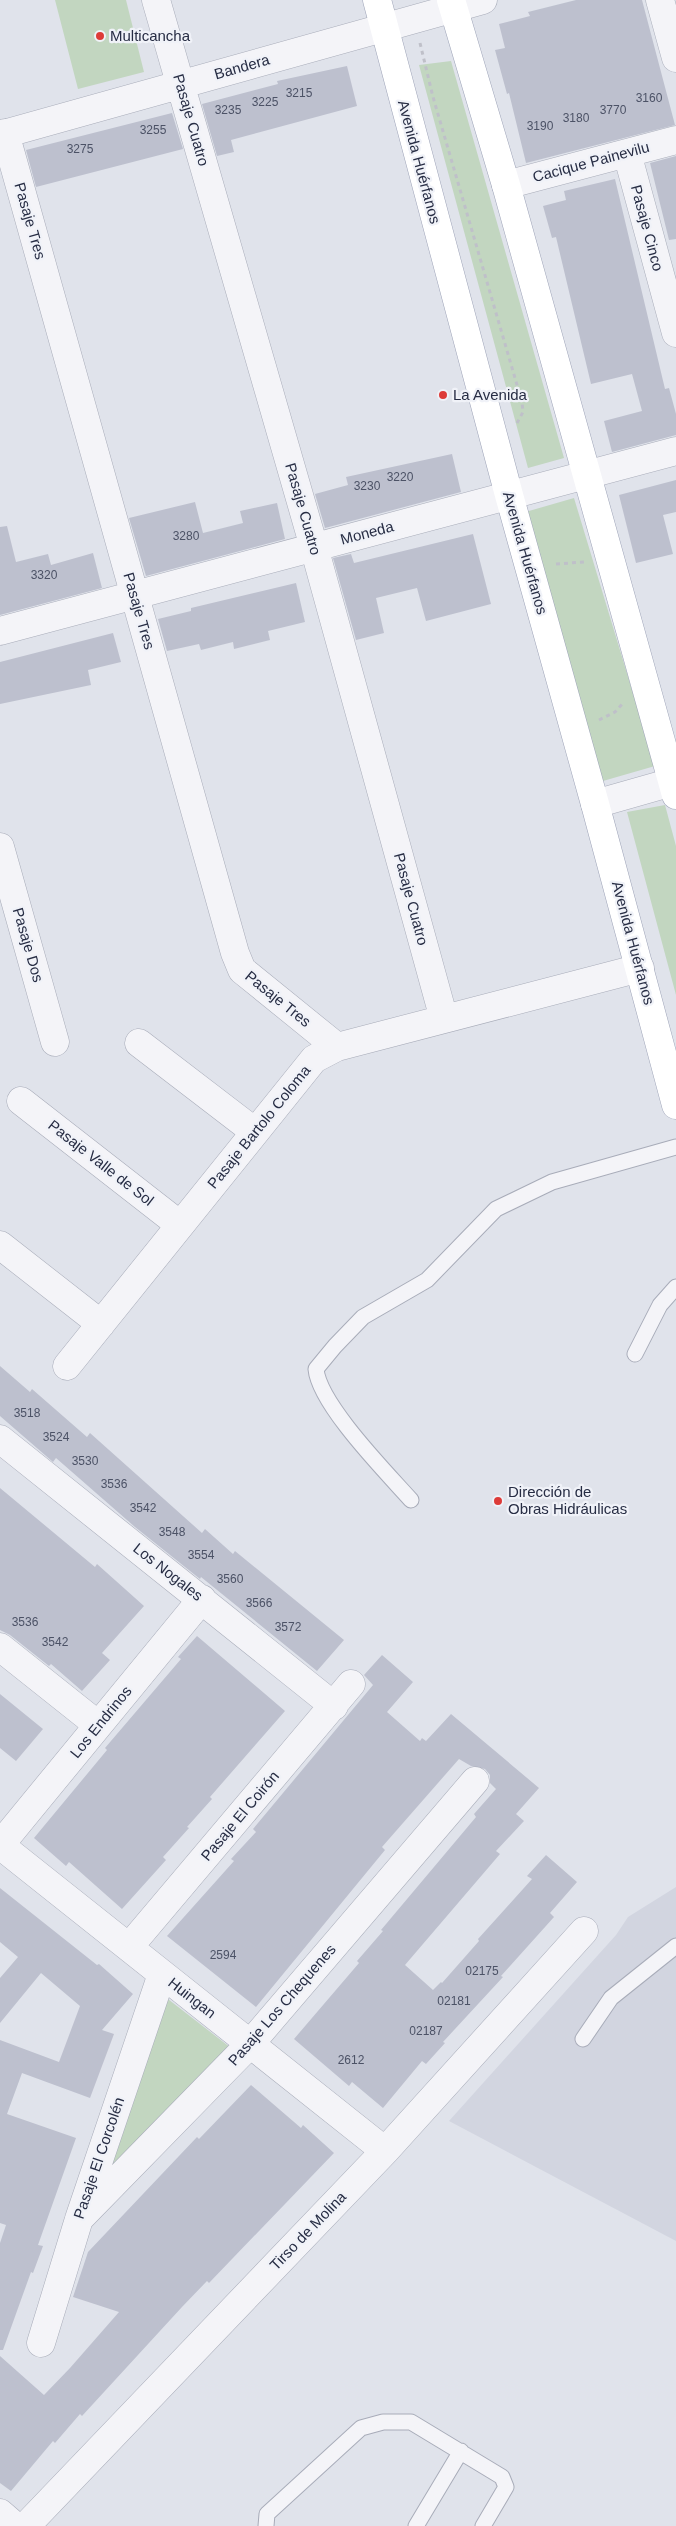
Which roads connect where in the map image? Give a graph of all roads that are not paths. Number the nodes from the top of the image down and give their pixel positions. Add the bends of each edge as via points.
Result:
1 (156, 0) edge
2 (377, 0) edge
3 (483, 0) edge
4 (660, 0) edge
5 (453, 4) edge
6 (383, 28) junction
7 (676, 58) edge
8 (180, 84) junction
9 (3, 134) edge
10 (676, 140) edge
11 (626, 153) junction
12 (506, 185) junction
13 (676, 332) edge
14 (676, 451) edge
15 (586, 475) junction
16 (509, 495) junction
17 (314, 547) junction
18 (135, 595) junction
19 (0, 631) edge
20 (675, 786) edge
21 (595, 804) junction
22 (0, 847) edge
23 (640, 968) junction
24 (444, 1019) junction
25 (56, 1042) dead end
26 (139, 1043) dead end
27 (337, 1047) junction
28 (21, 1101) dead end
29 (676, 1105) edge
30 (255, 1132) junction
31 (676, 1146) edge
32 (180, 1225) junction
33 (0, 1245) edge
34 (676, 1287) edge
35 (101, 1324) junction
36 (635, 1354) dead end
37 (67, 1366) dead end
38 (0, 1439) edge
39 (411, 1500) dead end
40 (202, 1599) junction
41 (0, 1647) edge
42 (351, 1684) dead end
43 (334, 1706) junction
44 (98, 1725) junction
45 (475, 1781) dead end
46 (0, 1845) edge
47 (584, 1931) dead end
48 (676, 1946) edge
49 (128, 1947) junction
50 (162, 1974) junction
51 (584, 2039) dead end
52 (250, 2044) junction
53 (385, 2151) junction
54 (79, 2219) junction
55 (40, 2343) dead end
56 (461, 2451) junction
57 (0, 2513) edge
58 (15, 2526) edge
59 (26, 2526) edge
60 (266, 2526) edge
61 (416, 2526) edge
62 (483, 2526) edge

1 - 8 street, Pasaje Cuatro
2 - 6 main road, Avenida Huérfanos
3 - 5 street, Bandera
4 - 7 street
5 - 6 street, Bandera
5 - 12 main road
6 - 8 street, Bandera
6 - 16 main road, Avenida Huérfanos
8 - 9 street, Bandera
8 - 17 street, Pasaje Cuatro
9 - 18 street, Pasaje Tres
10 - 11 street, Cacique Painevilu
11 - 12 street, Cacique Painevilu
11 - 13 street, Pasaje Cinco
12 - 15 main road
14 - 15 street, Moneda
15 - 16 street, Moneda
15 - 20 main road
16 - 17 street, Moneda
16 - 21 main road, Avenida Huérfanos
17 - 18 street, Moneda
17 - 24 street, Pasaje Cuatro
18 - 19 street, Moneda
18 - 27 street, Pasaje Tres via 242,970
20 - 21 street
21 - 23 main road, Avenida Huérfanos
22 - 25 street, Pasaje Dos
23 - 24 street, Pasaje Bartolo Coloma
23 - 29 main road, Avenida Huérfanos
24 - 27 street, Pasaje Bartolo Coloma
26 - 30 street
27 - 30 street, Pasaje Bartolo Coloma via 314,1059
28 - 32 street, Pasaje Valle de Sol
30 - 32 street, Pasaje Bartolo Coloma
31 - 39 lane via 552,1182 496,1209 427,1280 363,1317 316,1369 317,1383 354,1435
32 - 35 street, Pasaje Bartolo Coloma
33 - 35 street
34 - 36 lane via 660,1305
35 - 37 street, Pasaje Bartolo Coloma
38 - 40 street, Los Nogales
40 - 43 street, Los Nogales
40 - 44 street, Los Endrinos
41 - 44 street
42 - 43 street, Pasaje El Coirón
43 - 49 street, Pasaje El Coirón
44 - 46 street, Los Endrinos
45 - 52 street, Pasaje Los Chequenes
46 - 49 street, Huingan
47 - 53 street, Tirso de Molina
48 - 51 lane via 611,1998
49 - 50 street, Huingan
50 - 52 street, Huingan
50 - 54 street, Pasaje El Corcolén
52 - 53 street, Huingan
52 - 54 street, Pasaje Los Chequenes
53 - 59 street, Tirso de Molina
54 - 55 street, Pasaje El Corcolén
56 - 60 lane via 410,2422 383,2422 360,2428 267,2514
56 - 61 lane
56 - 62 lane via 502,2477 506,2487
57 - 58 street

